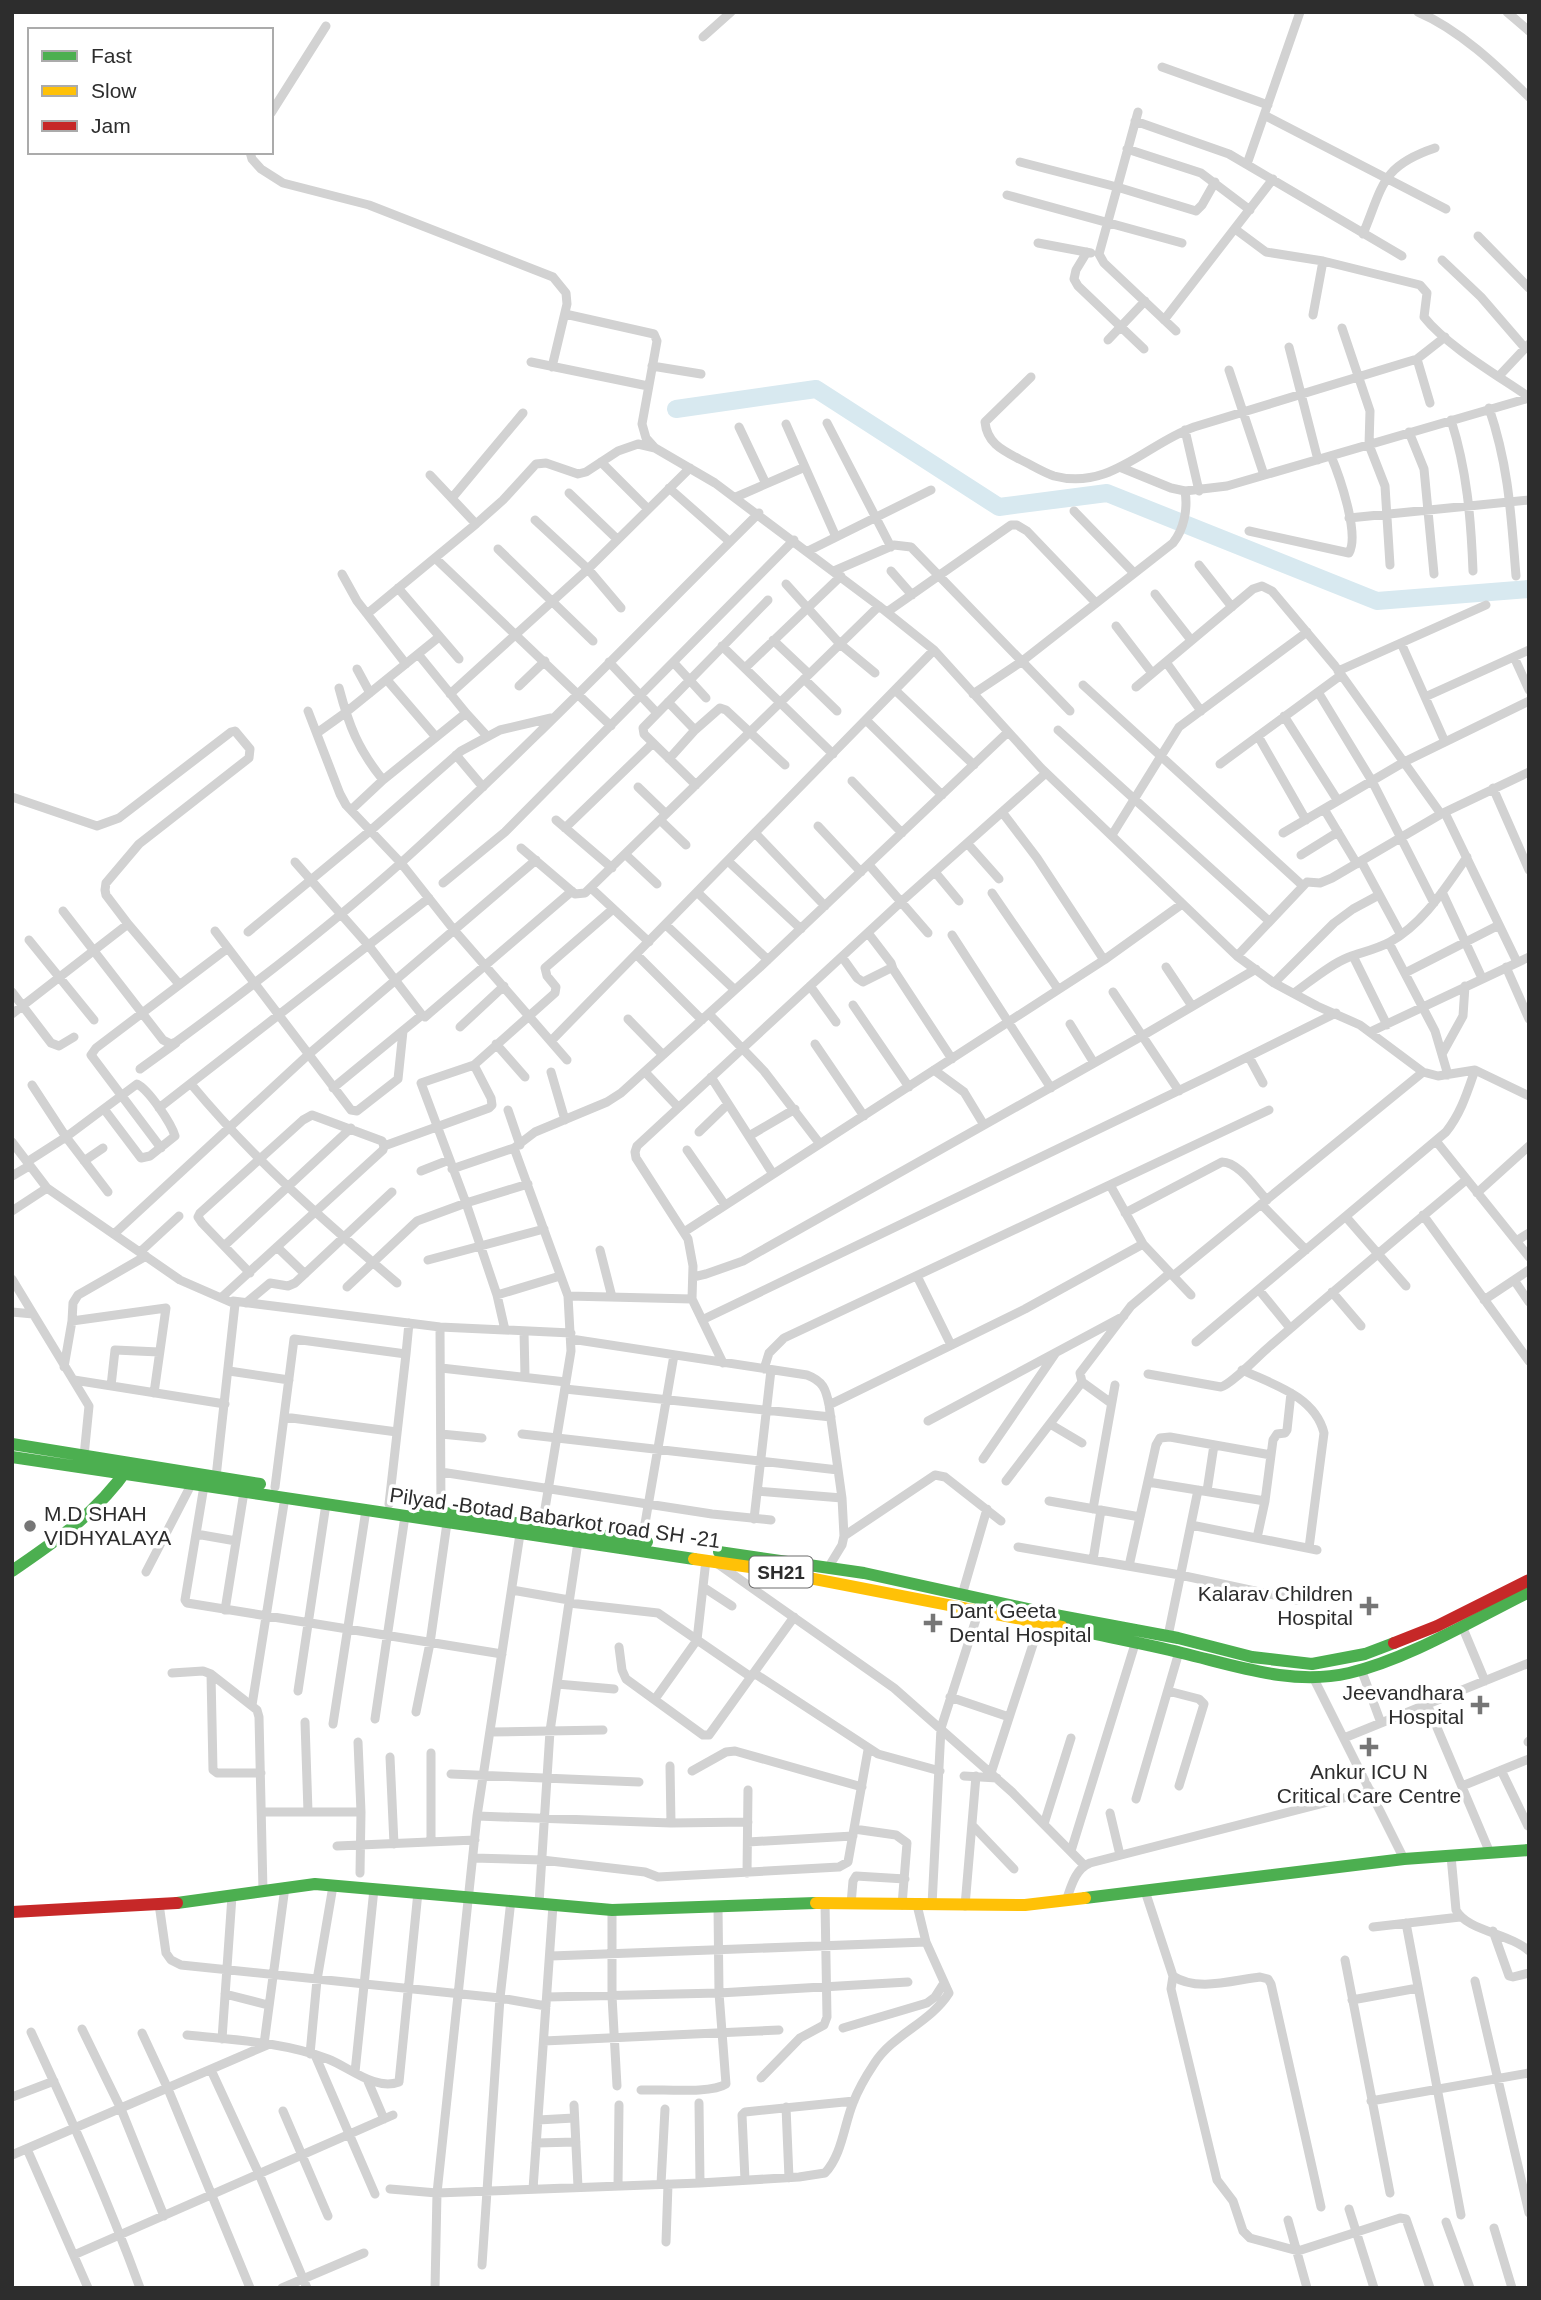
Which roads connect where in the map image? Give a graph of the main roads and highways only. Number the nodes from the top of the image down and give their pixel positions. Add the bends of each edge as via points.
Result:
1 (12, 1444) edge
2 (12, 1457) edge
3 (131, 1463) junction
4 (124, 1475) junction
5 (444, 1517) junction
6 (759, 1563) junction
7 (12, 1572) edge
8 (1529, 1580) edge
9 (1529, 1592) edge
10 (1529, 1850) edge
11 (12, 1912) edge

1 - 3 main road, Pilyad -Botad Babarkot road SH -21 / SH21
2 - 4 main road, Pilyad -Botad Babarkot road SH -21 / SH21
3 - 4 main road
3 - 5 main road, Pilyad -Botad Babarkot road SH -21 / SH21 via 390,1504
4 - 5 main road, Pilyad -Botad Babarkot road SH -21 / SH21 via 405,1516
4 - 7 main road via 92,1514
5 - 6 main road, Pilyad -Botad Babarkot road SH -21 / SH21 via 642,1541
5 - 6 main road, Pilyad -Botad Babarkot road SH -21 / SH21 via 520,1534
6 - 8 main road, Pilyad -Botad Babarkot road SH -21 / SH21 via 828,1568 1252,1657 1312,1664 1365,1654 1437,1626
6 - 9 main road, Pilyad -Botad Babarkot road SH -21 / SH21 via 1294,1678 1361,1669
10 - 11 main road via 1404,1858 1025,1905 825,1903 612,1910 315,1884 159,1904

